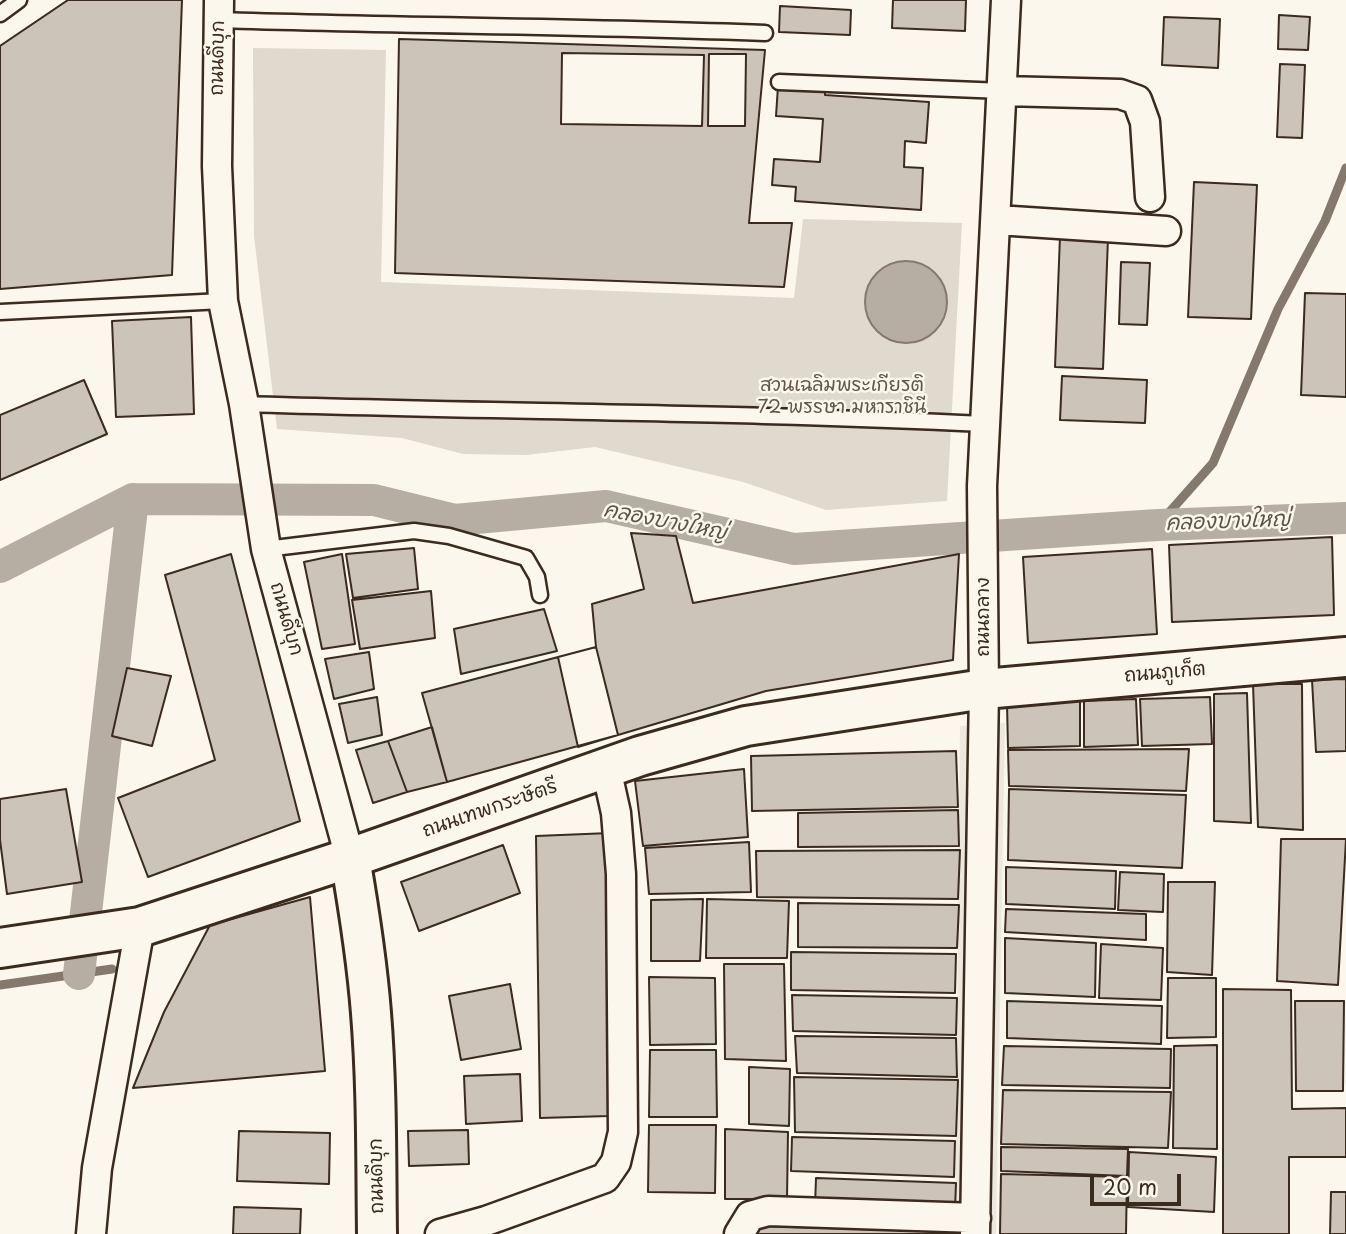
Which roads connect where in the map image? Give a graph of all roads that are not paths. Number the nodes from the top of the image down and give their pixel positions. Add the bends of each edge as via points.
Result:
1 (19, 0) edge
2 (1006, 0) edge
3 (219, 10) edge
4 (0, 13) edge
5 (765, 33) dead end
6 (779, 82) dead end
7 (1003, 91) junction
8 (1150, 197) dead end
9 (997, 220) junction
10 (1166, 231) dead end
11 (223, 301) junction
12 (25, 311) junction
13 (0, 312) edge
14 (0, 323) edge
15 (244, 404) junction
16 (986, 424) junction
17 (265, 538) junction
18 (540, 595) dead end
19 (1346, 657) edge
20 (984, 689) junction
21 (606, 768) junction
22 (350, 858) junction
23 (130, 929) junction
24 (0, 948) edge
25 (976, 1226) edge
26 (91, 1234) edge
27 (377, 1234) edge
28 (440, 1234) edge
29 (739, 1234) edge

1 - 4 lane
2 - 7 street, ถนนถลาง
3 - 5 lane via 414,26
3 - 11 street, ถนนดีบุก via 217,166
6 - 7 lane
7 - 8 street via 1120,94 1137,100 1145,122
7 - 9 street, ถนนถลาง
9 - 10 street
9 - 16 street, ถนนถลาง
11 - 12 lane
11 - 15 street, ถนนดีบุก
12 - 13 lane
12 - 14 lane
15 - 16 lane
15 - 17 street, ถนนดีบุก
16 - 20 street, ถนนถลาง via 982,485
17 - 18 lane via 414,531 449,536 526,558 537,577
17 - 22 street, ถนนดีบุก
19 - 20 main road, ถนนภูเก็ต
20 - 21 main road, ถนนเทพกระษัตรี via 746,726
20 - 25 street, ถนนถลาง
21 - 22 main road, ถนนเทพกระษัตรี
21 - 28 street via 616,813 621,887 623,1132 616,1162 605,1178 596,1182
22 - 23 main road, ถนนเทพกระษัตรี
22 - 27 main road, ถนนดีบุก via 371,1013
23 - 24 main road, ถนนเทพกระษัตรี
23 - 26 street
25 - 29 street via 768,1211 750,1216

